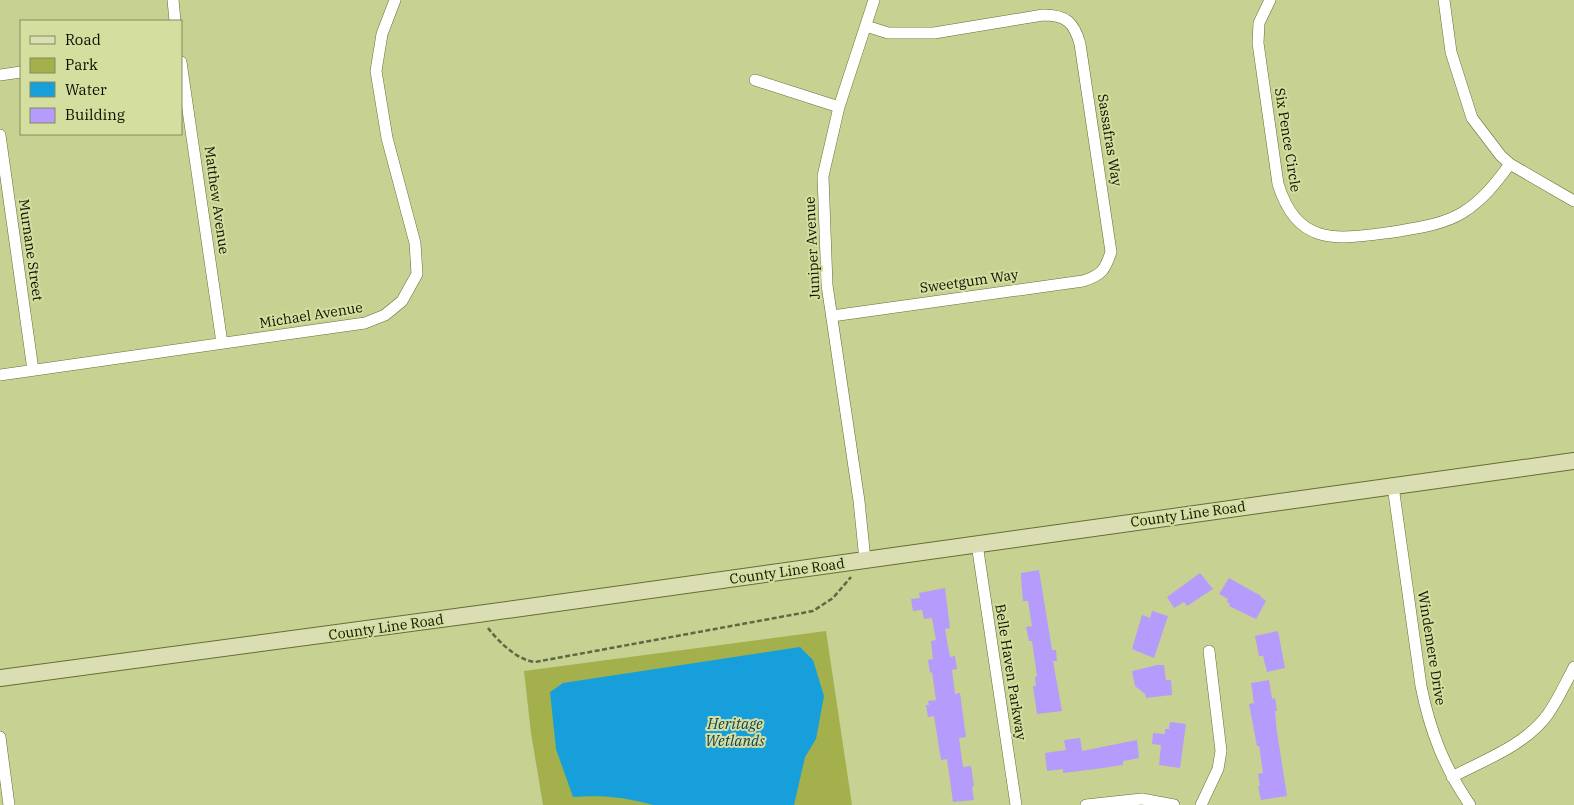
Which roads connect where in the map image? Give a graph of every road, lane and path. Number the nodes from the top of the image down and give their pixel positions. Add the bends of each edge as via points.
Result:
1 (172, 0) edge
2 (395, 0) edge
3 (874, 0) edge
4 (1270, 0) edge
5 (1444, 0) edge
6 (176, 20) edge
7 (866, 26) junction
8 (182, 69) edge
9 (20, 72) edge
10 (0, 75) edge
11 (755, 80) dead end
12 (839, 107) junction
13 (0, 135) edge
14 (1510, 164) junction
15 (1574, 201) edge
16 (1106, 267) joint
17 (832, 316) junction
18 (222, 343) junction
19 (33, 370) junction
20 (0, 375) edge
21 (1574, 460) edge
22 (1393, 486) junction
23 (976, 544) junction
24 (865, 560) junction
25 (478, 614) junction
26 (1209, 651) dead end
27 (1574, 667) edge
28 (0, 678) edge
29 (0, 737) edge
30 (1452, 777) junction
31 (9, 805) edge
32 (1016, 805) edge
33 (1086, 805) edge
34 (1174, 805) edge
35 (1201, 805) edge
36 (1470, 805) edge

1 - 6 street
2 - 18 street, Michael Avenue via 382,34 376,71 387,138 415,243 417,274 402,301 385,315 365,322
3 - 7 street, Juniper Avenue
4 - 14 street, Six Pence Circle via 1259,22 1258,43 1278,184 1291,214 1303,226 1333,238 1349,238 1441,222 1479,202
5 - 14 street via 1451,52 1472,118
7 - 12 street, Juniper Avenue
7 - 16 street, Sassafras Way via 888,33 934,33 1043,15 1056,15 1068,20 1080,44 1110,236 1111,252
8 - 18 street, Matthew Avenue
9 - 10 street
11 - 12 street
12 - 17 street, Juniper Avenue via 823,176 827,285
13 - 19 street, Murnane Street
14 - 15 street
16 - 17 street, Sweetgum Way via 1096,277 1083,281
17 - 24 street, Juniper Avenue
18 - 19 street, Michael Avenue
19 - 20 street, Michael Avenue
21 - 22 main road, County Line Road
22 - 23 main road, County Line Road
22 - 30 street, Windemere Drive via 1427,716 1434,740
23 - 24 main road, County Line Road
23 - 32 street, Belle Haven Parkway
24 - 25 main road, County Line Road
24 - 25 path via 833,598 814,611 535,662 521,658 494,636
25 - 28 main road, County Line Road
26 - 35 street via 1221,751 1218,769
27 - 30 street via 1548,714 1531,732
29 - 31 street
30 - 36 street, Windemere Drive
33 - 34 street via 1142,799

